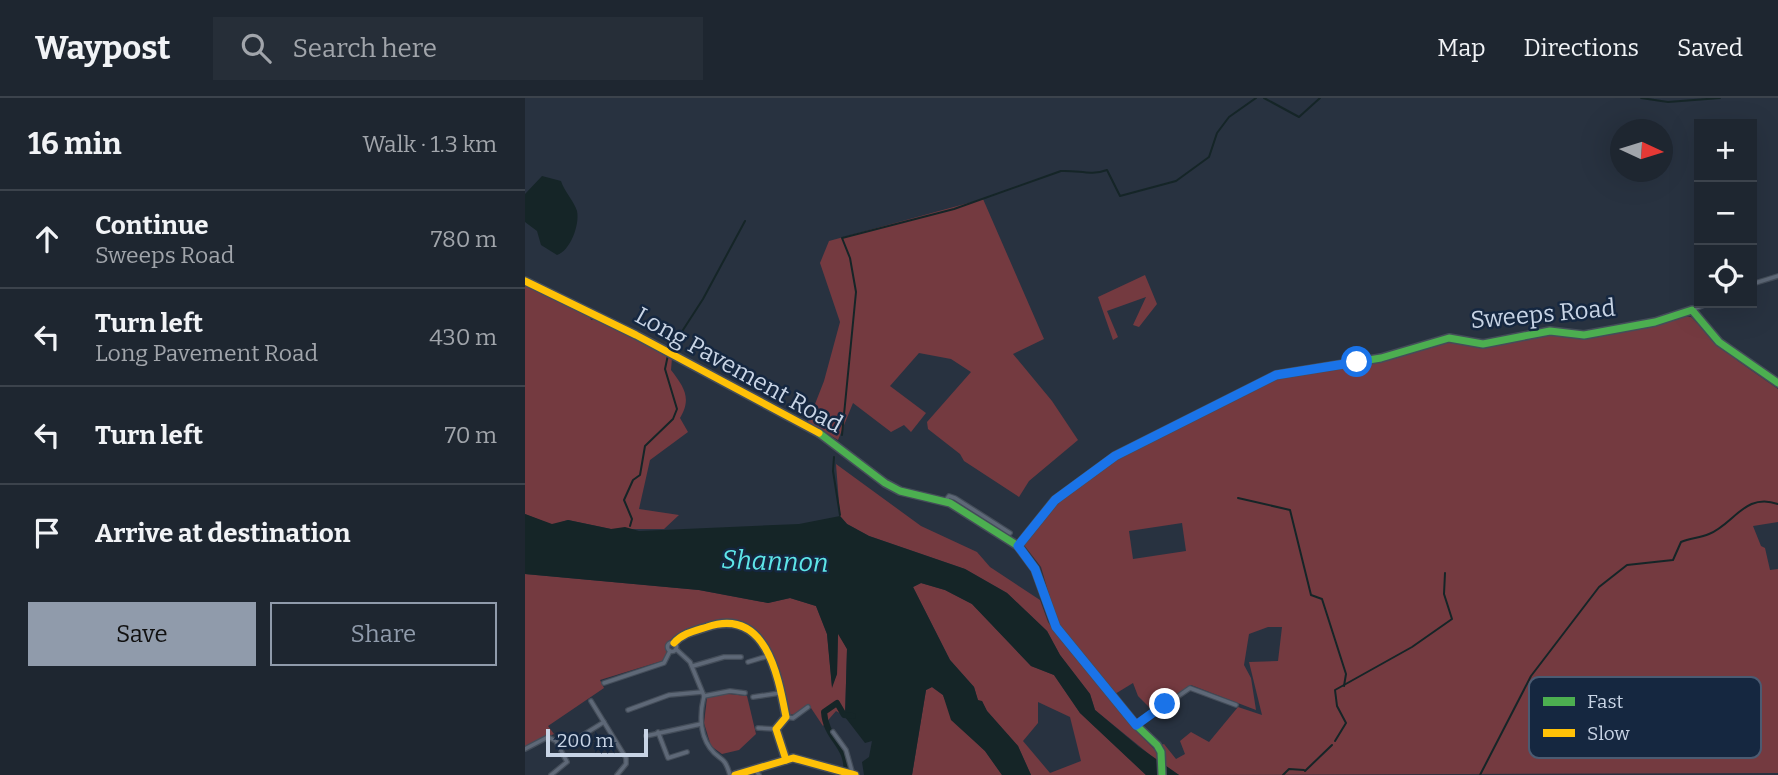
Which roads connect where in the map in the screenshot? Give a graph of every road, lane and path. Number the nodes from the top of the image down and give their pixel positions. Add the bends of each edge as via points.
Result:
1 (1778, 275) edge
2 (525, 281) edge
3 (1757, 282) edge
4 (1697, 308) edge
5 (1692, 310) junction
6 (1778, 383) edge
7 (945, 501) junction
8 (1010, 533) dead end
9 (1018, 546) junction
10 (673, 648) junction
11 (768, 656) junction
12 (741, 657) dead end
13 (748, 662) dead end
14 (693, 666) junction
15 (604, 683) dead end
16 (745, 693) dead end
17 (780, 693) junction
18 (703, 694) junction
19 (754, 697) dead end
20 (591, 701) dead end
21 (1236, 705) dead end
22 (808, 708) dead end
23 (628, 710) dead end
24 (786, 717) junction
25 (604, 722) junction
26 (701, 724) junction
27 (1136, 725) junction
28 (758, 728) dead end
29 (776, 729) junction
30 (658, 732) junction
31 (832, 732) dead end
32 (646, 736) dead end
33 (570, 743) dead end
34 (525, 749) edge
35 (687, 752) dead end
36 (786, 760) junction
37 (757, 772) edge
38 (551, 775) edge
39 (617, 775) edge
40 (732, 775) edge
41 (854, 775) edge
42 (1162, 775) edge

1 - 3 street
2 - 7 street, Long Pavement Road via 822,434 885,484
4 - 5 street, Sweeps Road
5 - 6 street via 1721,342
5 - 9 street, Sweeps Road via 1584,335 1550,331 1483,344 1449,338 1395,355 1276,375 1095,469 1055,500
7 - 8 street via 949,496 955,498
7 - 9 street, Long Pavement Road
9 - 27 street, Long Pavement Road via 1035,569 1056,627
10 - 11 street via 681,635 699,628 738,625 754,631
10 - 14 street
10 - 15 street via 664,663
11 - 13 street
11 - 17 street via 777,670
12 - 14 street
14 - 18 street
16 - 18 street
17 - 19 street
17 - 24 street
18 - 23 street via 669,695
18 - 26 street
20 - 25 street
21 - 27 street via 1191,688
22 - 24 street via 793,718
24 - 29 street
25 - 33 street
25 - 39 street via 626,758
26 - 30 street
26 - 40 street via 710,748 726,761
27 - 42 street, Long Pavement Road via 1161,752
28 - 29 street
29 - 36 street
30 - 32 street
30 - 35 street via 668,758
31 - 41 street via 846,750
34 - 38 street via 548,737 557,741 567,762
36 - 37 street
36 - 41 street
37 - 40 street

